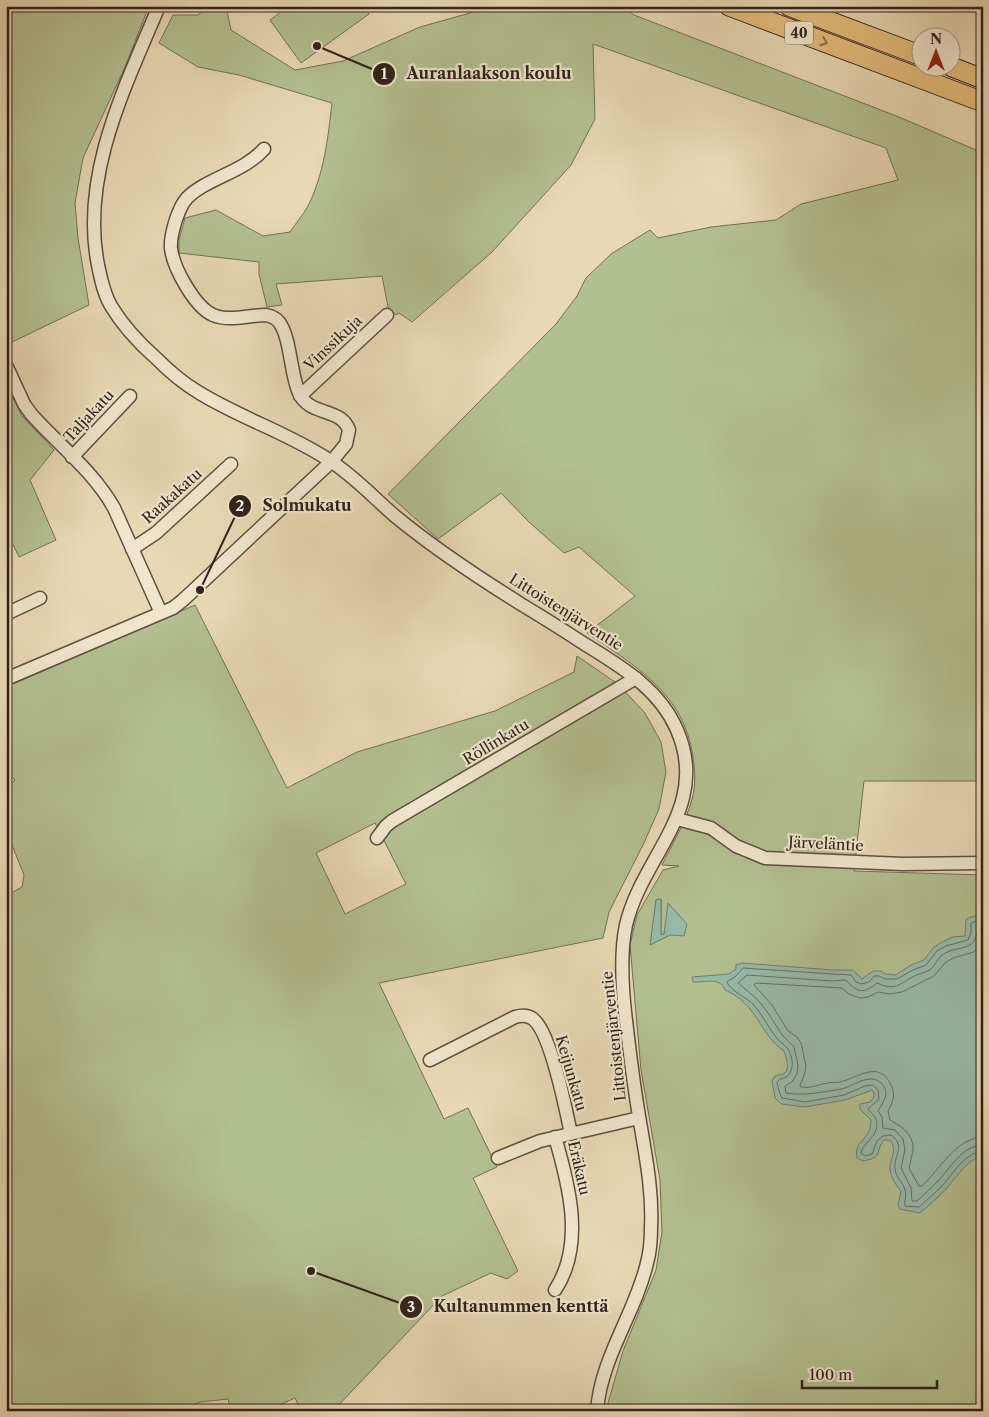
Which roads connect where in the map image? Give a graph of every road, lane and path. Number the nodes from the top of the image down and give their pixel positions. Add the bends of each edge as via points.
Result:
1 (159, 6) edge
2 (729, 6) edge
3 (789, 6) edge
4 (912, 52) edge
5 (870, 59) junction
6 (983, 102) edge
7 (983, 112) edge
8 (264, 150) dead end
9 (387, 315) dead end
10 (6, 365) edge
11 (130, 396) dead end
12 (300, 396) junction
13 (72, 457) junction
14 (332, 461) junction
15 (231, 464) dead end
16 (132, 549) junction
17 (40, 598) dead end
18 (161, 613) junction
19 (6, 614) edge
20 (8, 675) edge
21 (636, 678) junction
22 (677, 819) junction
23 (377, 838) dead end
24 (983, 863) edge
25 (430, 1060) dead end
26 (639, 1118) junction
27 (571, 1134) junction
28 (555, 1137) junction
29 (498, 1158) dead end
30 (555, 1290) dead end
31 (597, 1411) edge

1 - 14 street, Littoistenjärventie via 114,119 97,185 94,241 105,293 135,338 186,384
2 -> 5 highway, 40
3 - 4 highway, 40
5 - 6 highway, 40
5 - 7 highway
8 - 12 street via 185,200 172,236 172,253 190,292 209,313 222,317 266,315 278,322 285,336
9 - 12 street, Vinssikuja
10 - 13 street via 27,409
11 - 13 street, Taljakatu
12 - 14 street via 306,404 340,418 348,426 346,444
13 - 16 street via 107,495
14 - 18 street via 189,597
14 - 21 street, Littoistenjärventie via 449,559 618,663
15 - 16 street, Raakakatu via 156,533
16 - 18 street
17 - 19 street
18 - 20 street
21 - 22 street, Littoistenjärventie via 665,709 680,741 686,778
21 - 23 street, Röllinkatu via 392,821
22 - 24 street, Järveläntie via 711,828 736,846 765,858 903,864
22 - 26 street, Littoistenjärventie via 636,895 623,944 624,999
25 - 27 street, Keijunkatu via 515,1017 524,1015 532,1018 541,1028 554,1064
26 - 27 street, Eräkatu
26 - 31 street, Littoistenjärventie via 650,1192 649,1251 643,1278 605,1369
27 - 28 street, Eräkatu
28 - 29 street
28 - 30 street, Eräkatu via 569,1190 571,1228 568,1263

